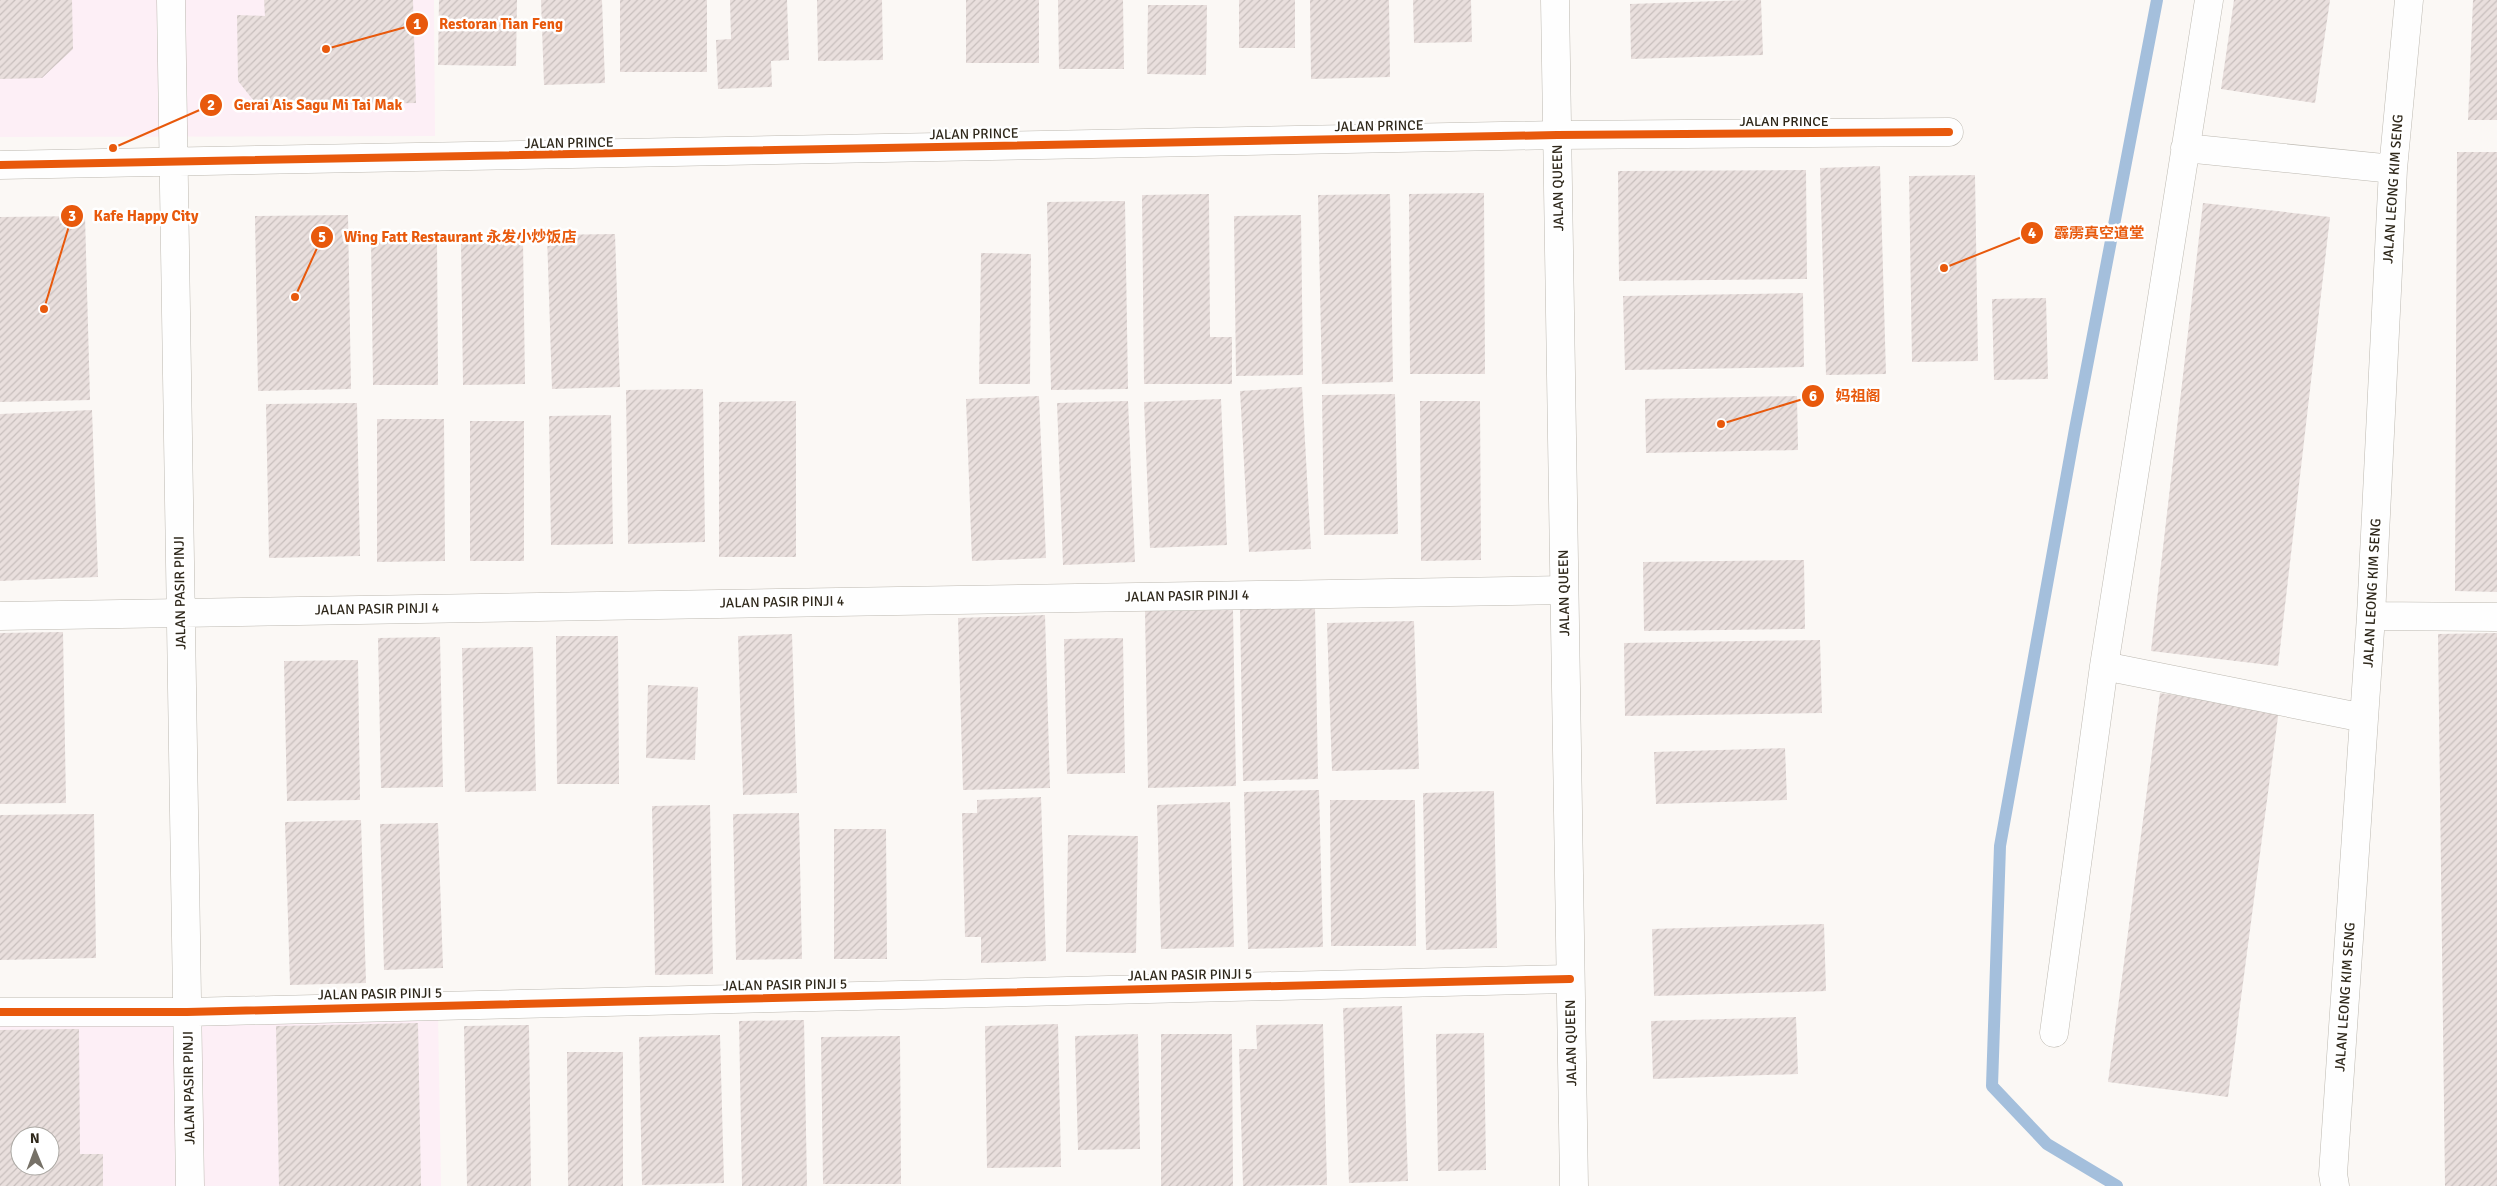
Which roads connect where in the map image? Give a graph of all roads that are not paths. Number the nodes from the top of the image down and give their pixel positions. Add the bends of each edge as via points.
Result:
1 (171, 0) edge
2 (1555, 0) edge
3 (2209, 0) edge
4 (2409, 0) edge
5 (1949, 132) dead end
6 (1557, 135) junction
7 (2185, 148) junction
8 (173, 163) junction
9 (0, 166) edge
10 (2393, 169) junction
11 (1564, 590) junction
12 (180, 612) junction
13 (0, 616) edge
14 (2371, 616) junction
15 (2497, 617) edge
16 (2104, 666) junction
17 (2364, 718) junction
18 (1570, 979) junction
19 (0, 1012) edge
20 (188, 1012) junction
21 (2054, 1033) dead end
22 (190, 1186) edge
23 (1574, 1186) edge
24 (2336, 1186) edge

1 - 8 street, JALAN PASIR PINJI
2 - 6 street, JALAN QUEEN
3 - 7 street
4 - 10 street, JALAN LEONG KIM SENG
5 - 6 street, JALAN PRINCE
6 - 8 street, JALAN PRINCE
6 - 11 street, JALAN QUEEN
7 - 10 street
7 - 16 street
8 - 9 street, JALAN PRINCE
8 - 12 street, JALAN PASIR PINJI
10 - 14 street, JALAN LEONG KIM SENG
11 - 12 street, JALAN PASIR PINJI 4
11 - 18 street, JALAN QUEEN
12 - 13 street, JALAN PASIR PINJI 4
12 - 20 street, JALAN PASIR PINJI
14 - 15 street
14 - 17 street, JALAN LEONG KIM SENG
16 - 17 street
16 - 21 street
17 - 24 street, JALAN LEONG KIM SENG via 2333,1174
18 - 20 street, JALAN PASIR PINJI 5
18 - 23 street, JALAN QUEEN
19 - 20 street, JALAN PASIR PINJI 5
20 - 22 street, JALAN PASIR PINJI

